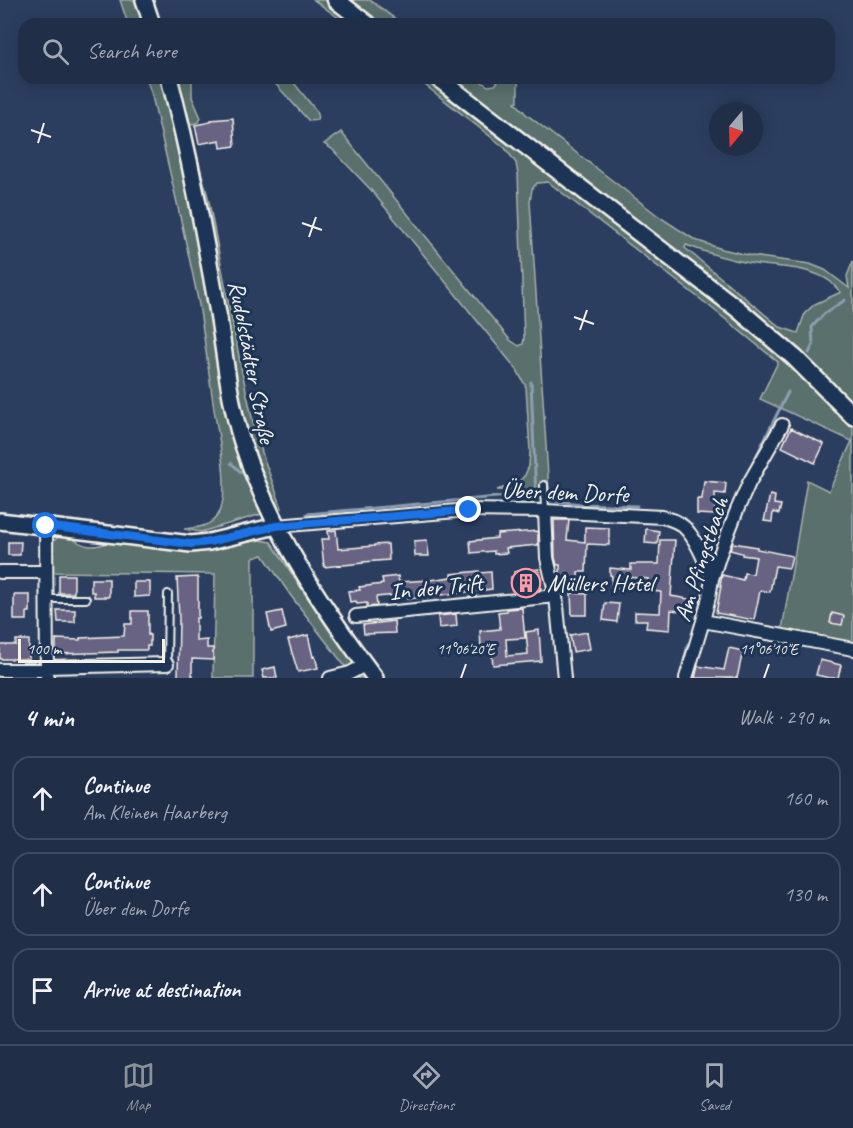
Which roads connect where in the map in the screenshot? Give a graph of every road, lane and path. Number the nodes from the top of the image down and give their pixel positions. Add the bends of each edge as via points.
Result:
1 (144, 0) edge
2 (336, 0) edge
3 (150, 18) edge
4 (360, 18) edge
5 (171, 84) edge
6 (446, 84) edge
7 (853, 416) edge
8 (782, 425) dead end
9 (544, 485) dead end
10 (545, 511) junction
11 (0, 521) edge
12 (46, 526) junction
13 (276, 526) junction
14 (0, 572) edge
15 (46, 572) junction
16 (712, 579) junction
17 (168, 594) dead end
18 (556, 596) junction
19 (46, 599) junction
20 (86, 599) dead end
21 (356, 616) dead end
22 (703, 621) junction
23 (853, 649) edge
24 (167, 664) joint
25 (365, 665) junction
26 (0, 670) edge
27 (47, 672) edge
28 (330, 678) edge
29 (375, 678) edge
30 (564, 678) edge
31 (686, 678) edge

1 - 3 street
2 - 4 main road
5 - 13 street, Rudolstädter Straße via 198,196 237,422
6 - 7 main road via 739,310
8 - 16 street, Am Pfingstbach via 749,483
9 - 10 lane
10 - 13 street, Über dem Dorfe via 469,510
10 - 16 street, Über dem Dorfe via 646,515 673,520 690,534
10 - 18 street via 547,558
11 - 12 street
12 - 13 street via 191,544
12 - 15 street
13 - 25 street, Rudolstädter Straße via 298,566
14 - 15 street
15 - 19 street
16 - 22 street, Am Pfingstbach
17 - 24 lane
18 - 21 street, In der Trift
18 - 30 street
19 - 20 lane
19 - 27 street
22 - 23 street
22 - 31 street, Am Pfingstbach
24 - 27 street
25 - 28 street
25 - 29 street, Rudolstädter Straße
26 - 27 street

